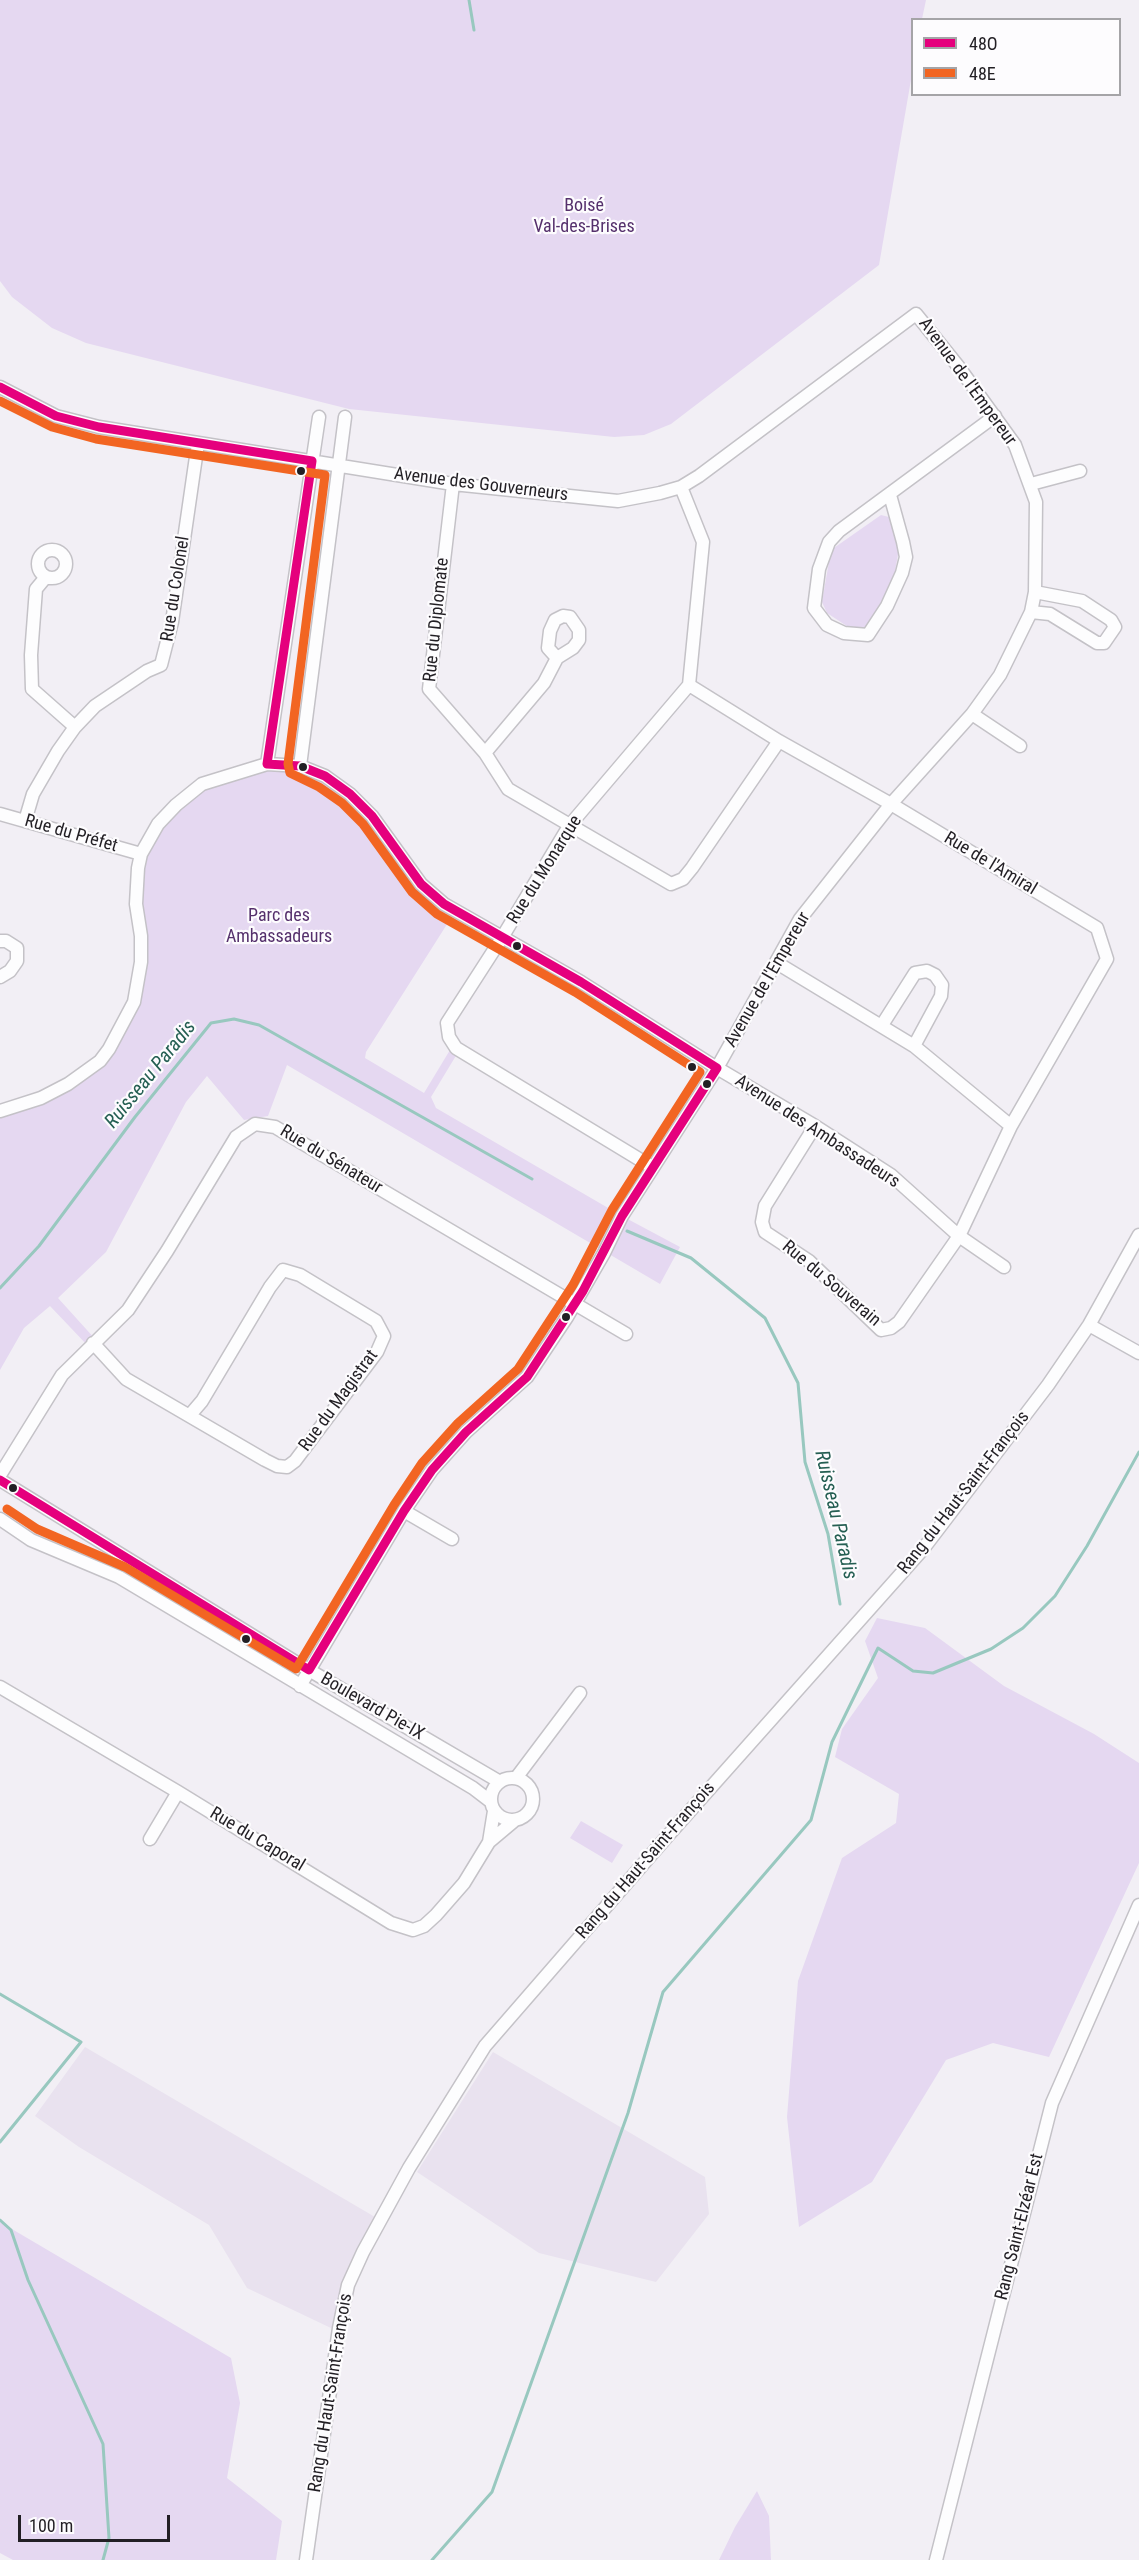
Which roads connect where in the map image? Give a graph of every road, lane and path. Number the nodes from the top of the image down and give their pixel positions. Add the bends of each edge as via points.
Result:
1 (916, 314) joint
2 (0, 387) edge
3 (995, 416) junction
4 (319, 417) dead end
5 (345, 417) dead end
6 (198, 443) junction
7 (312, 461) junction
8 (338, 465) junction
9 (1080, 471) dead end
10 (453, 484) junction
11 (1030, 484) junction
12 (681, 487) junction
13 (890, 495) junction
14 (46, 577) dead end
15 (1035, 592) junction
16 (1031, 612) junction
17 (557, 658) dead end
18 (689, 685) junction
19 (972, 714) junction
20 (75, 727) junction
21 (779, 741) junction
22 (1020, 746) dead end
23 (485, 753) junction
24 (267, 764) junction
25 (300, 766) junction
26 (891, 804) junction
27 (0, 814) edge
28 (25, 821) junction
29 (569, 826) junction
30 (141, 854) junction
31 (503, 936) junction
32 (0, 941) edge
33 (777, 963) junction
34 (0, 977) edge
35 (882, 1025) junction
36 (914, 1046) junction
37 (717, 1068) junction
38 (0, 1111) edge
39 (815, 1126) junction
40 (1011, 1126) junction
41 (652, 1167) junction
42 (1139, 1235) edge
43 (959, 1236) junction
44 (1004, 1267) dead end
45 (573, 1304) junction
46 (1089, 1325) junction
47 (626, 1334) dead end
48 (93, 1343) junction
49 (1139, 1353) edge
50 (190, 1415) junction
51 (0, 1475) edge
52 (0, 1480) edge
53 (404, 1511) junction
54 (0, 1519) edge
55 (452, 1539) dead end
56 (309, 1670) junction
57 (300, 1686) junction
58 (0, 1687) edge
59 (580, 1693) dead end
60 (536, 1755) junction
61 (516, 1778) junction
62 (500, 1782) junction
63 (530, 1788) junction
64 (178, 1792) junction
65 (492, 1806) junction
66 (514, 1821) junction
67 (150, 1839) dead end
68 (489, 1842) junction
69 (1139, 1905) edge
70 (306, 2560) edge
71 (936, 2560) edge

1 - 3 street, Avenue de l'Empereur
1 - 12 street, Avenue des Gouverneurs
2 - 6 street, Avenue des Gouverneurs via 56,416
3 - 11 street, Avenue de l'Empereur via 1015,445
3 - 13 street
4 - 7 street
5 - 8 street
6 - 7 street, Avenue des Gouverneurs
6 - 20 street, Rue du Colonel via 172,622 161,665 95,706
7 - 8 street, Avenue des Gouverneurs
7 - 24 street
8 - 10 street, Avenue des Gouverneurs
8 - 25 street
9 - 11 street
10 - 12 street, Avenue des Gouverneurs via 618,501
10 - 23 street, Rue du Diplomate via 429,689
11 - 15 street, Avenue de l'Empereur via 1036,502 1038,535
12 - 18 street via 703,542
13 - 13 street via 828,542 819,569 814,608 827,625 844,633 868,635 902,573 906,557
14 - 20 street via 36,589 32,689
15 - 16 street, Avenue de l'Empereur
15 - 16 street via 1082,601 1111,620 1115,627 1104,643 1097,643 1050,614
16 - 19 street, Avenue de l'Empereur via 1000,675
17 - 23 street via 544,683
18 - 21 street, Rue de l'Amiral
18 - 29 street, Rue du Monarque
19 - 22 street
19 - 26 street, Avenue de l'Empereur
20 - 28 street, Rue du Colonel via 33,794
21 - 26 street, Rue de l'Amiral
21 - 29 street, Rue du Diplomate via 692,868 683,879 671,884
23 - 29 street, Rue du Diplomate via 508,789
24 - 25 street, Avenue des Ambassadeurs
24 - 30 street, Avenue des Ambassadeurs via 202,784 158,824
25 - 31 street, Avenue des Ambassadeurs via 325,776 350,794 372,816 421,884 444,904
26 - 33 street, Avenue de l'Empereur via 800,919
26 - 40 street, Rue de l'Amiral via 1097,928 1107,959
27 - 28 street, Rue du Préfet
28 - 30 street, Rue du Préfet
29 - 31 street, Rue du Monarque
30 - 38 street, Avenue des Ambassadeurs via 136,904 141,962 134,1002 109,1050 68,1084 41,1098
31 - 37 street, Avenue des Ambassadeurs
31 - 41 street, Rue du Monarque via 447,1023 456,1048
32 - 34 street via 17,948 17,955 10,971
33 - 35 street
33 - 37 street, Avenue de l'Empereur
35 - 36 street
35 - 36 street via 915,973 927,971 935,975 942,985 941,996
36 - 40 street
37 - 39 street, Avenue des Ambassadeurs
37 - 41 street, Avenue de l'Empereur
39 - 43 street, Avenue des Ambassadeurs via 891,1175
39 - 43 street, Rue du Souverain via 765,1206 765,1232 809,1261 881,1330 899,1322
40 - 43 street, Rue du Souverain
41 - 45 street, Avenue de l'Empereur
42 - 46 street, Rang du Haut-Saint-François
43 - 44 street, Avenue des Ambassadeurs
45 - 47 street, Rue du Sénateur
45 - 48 street, Rue du Sénateur via 275,1127 255,1124 236,1137 128,1310
45 - 53 street, Avenue de l'Empereur via 527,1377 466,1432 432,1470
46 - 49 street
46 - 70 street, Rang du Haut-Saint-François via 923,1549 485,2046 409,2168 348,2285
48 - 50 street, Rue du Magistrat via 126,1379
48 - 51 street, Rue du Sénateur via 62,1375
50 - 50 street, Rue du Magistrat via 265,1460 287,1467 371,1362 384,1336 376,1321 300,1275 283,1270
52 - 56 street, Boulevard Pie-IX
53 - 55 street
53 - 56 street, Avenue de l'Empereur
54 - 57 street, Boulevard Pie-IX via 31,1539 119,1577
56 - 57 street, Avenue de l'Empereur
56 - 62 street, Boulevard Pie-IX
57 - 65 street, Boulevard Pie-IX via 473,1788
58 - 64 street, Rue du Caporal
59 - 60 street
60 - 61 street
60 - 63 street
61 - 62 street
61 - 63 street
62 - 65 street via 493,1790
63 - 66 street via 531,1809
64 - 67 street
64 - 68 street, Rue du Caporal via 391,1923 413,1930 424,1926 464,1883
65 - 66 street via 503,1819
65 - 68 street, Rue du Caporal
66 - 68 street, Rue du Caporal
69 - 71 street, Rang Saint-Elzéar Est via 1052,2103

